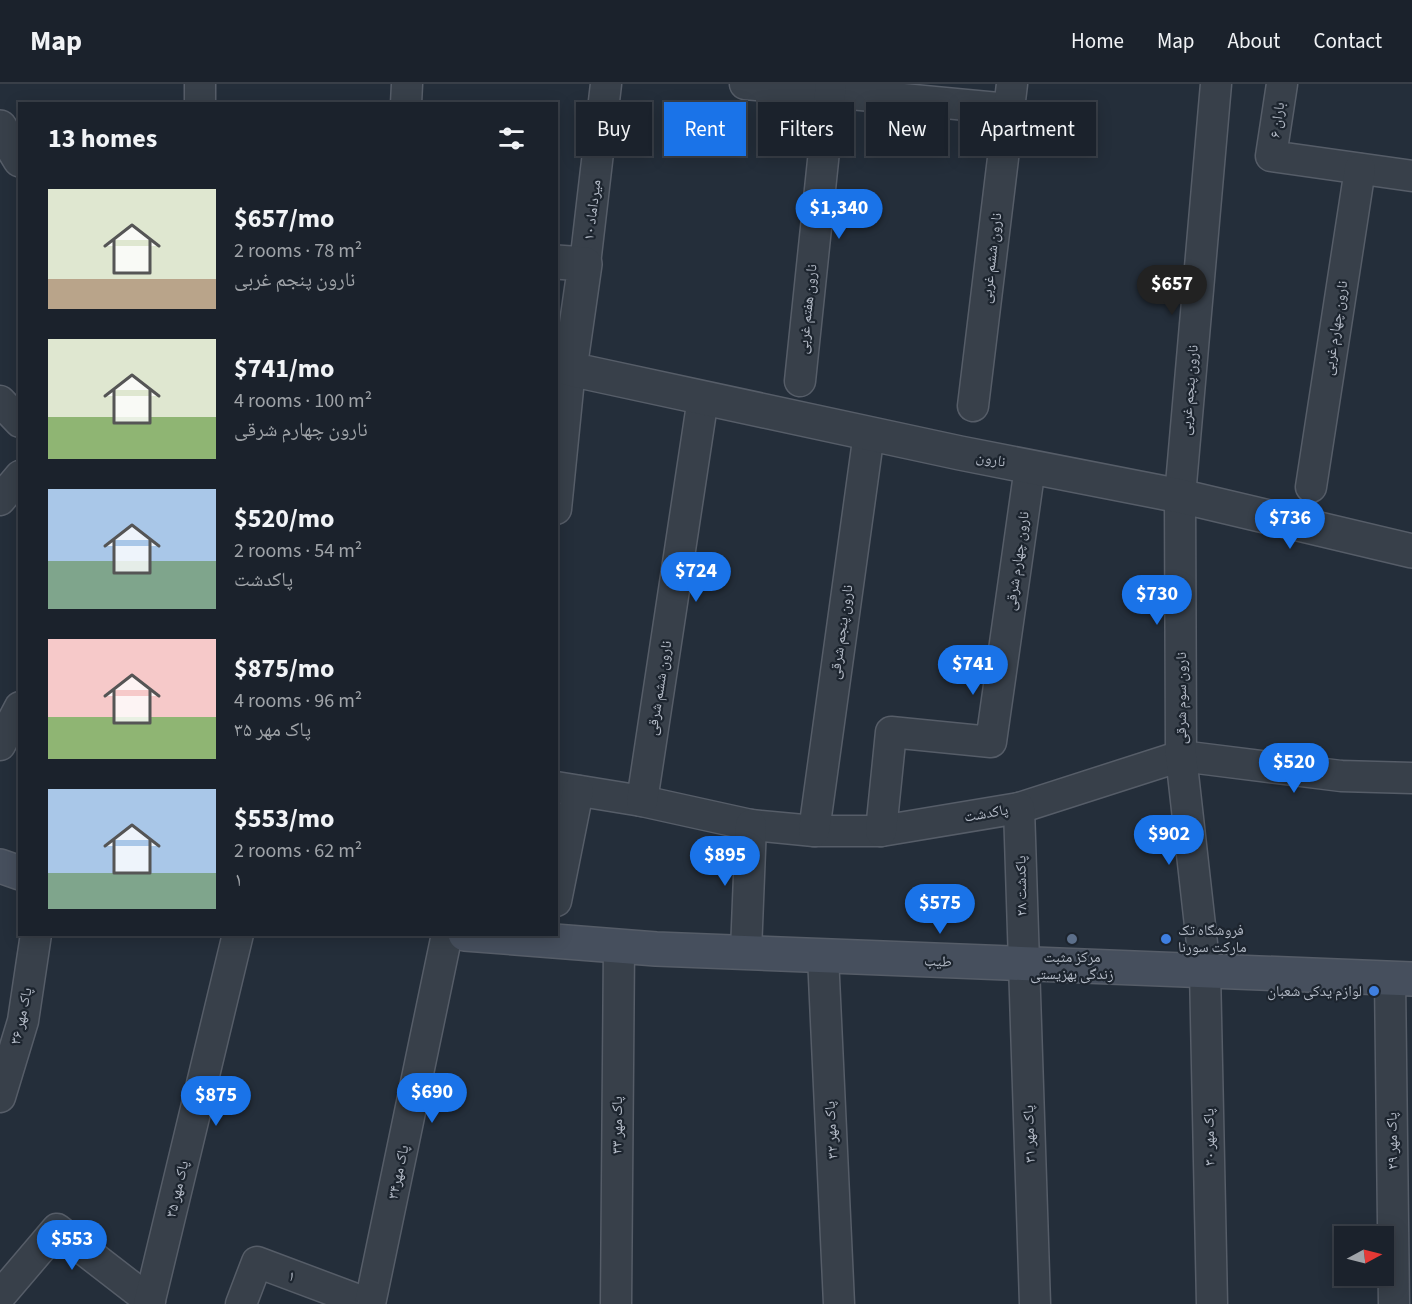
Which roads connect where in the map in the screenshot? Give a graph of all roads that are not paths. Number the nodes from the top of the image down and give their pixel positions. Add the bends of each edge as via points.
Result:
1 (200, 84) edge
2 (407, 84) edge
3 (606, 84) edge
4 (745, 84) edge
5 (1216, 84) edge
6 (1282, 84) edge
7 (830, 89) edge
8 (1011, 96) edge
9 (200, 102) edge
10 (406, 102) edge
11 (0, 127) edge
12 (18, 157) edge
13 (1360, 169) junction
14 (1412, 176) edge
15 (571, 263) edge
16 (570, 369) junction
17 (800, 381) dead end
18 (703, 398) junction
19 (0, 402) edge
20 (973, 406) dead end
21 (18, 420) edge
22 (869, 434) junction
23 (1030, 467) junction
24 (18, 478) edge
25 (1311, 487) dead end
26 (558, 489) edge
27 (1180, 496) junction
28 (0, 500) edge
29 (1412, 551) edge
30 (18, 711) edge
31 (0, 745) edge
32 (1181, 756) junction
33 (1412, 778) edge
34 (567, 789) edge
35 (642, 801) junction
36 (1019, 808) junction
37 (752, 825) junction
38 (814, 831) junction
39 (881, 831) junction
40 (0, 866) edge
41 (18, 872) edge
42 (558, 881) edge
43 (36, 936) edge
44 (238, 936) edge
45 (447, 936) edge
46 (507, 936) edge
47 (549, 938) edge
48 (619, 946) junction
49 (746, 951) junction
50 (823, 956) junction
51 (1023, 965) junction
52 (1205, 970) junction
53 (1401, 979) edge
54 (0, 1097) edge
55 (0, 1296) edge
56 (150, 1303) edge
57 (241, 1304) edge
58 (370, 1304) edge
59 (616, 1304) edge
60 (839, 1304) edge
61 (1035, 1304) edge
62 (1212, 1304) edge
63 (1394, 1304) edge

1 - 9 street
2 - 10 street
3 - 15 street, میرداماد ۱۰
4 - 7 street
5 - 27 street, نارون پنجم غربی
6 - 13 street, باران ۶ via 1271,156
7 - 8 street
7 - 17 street, نارون هفتم غربی
8 - 20 street, نارون ششم غربی
11 - 12 street
13 - 14 street
13 - 25 street, نارون چهارم غربی
15 - 16 street
16 - 18 street, نارون
16 - 26 street
18 - 22 street, نارون
18 - 35 street, نارون ششم شرقی
19 - 21 street
22 - 23 street, نارون
22 - 38 street, نارون پنجم شرقی
23 - 27 street, نارون
23 - 39 street, نارون چهارم شرقی via 991,741 891,732
24 - 28 street
27 - 29 street, نارون
27 - 32 street, نارون سوم شرقی
30 - 31 street
32 - 33 street, پاکدشت via 1341,776
32 - 36 street, پاکدشت
32 - 52 street, نارون سوم شرقی
34 - 35 street, پاکدشت
34 - 42 street
35 - 37 street, پاکدشت
36 - 39 street, پاکدشت
36 - 51 street, پاکدشت ۲۸
37 - 38 street, پاکدشت
37 - 49 street
38 - 39 street, پاکدشت
40 - 41 main road
43 - 54 street, پاک مهر ۳۶ via 23,1021
44 - 56 street, پاک مهر ۳۵
45 - 58 street, پاک مهر۳۴
46 - 47 main road, طیب
47 - 48 main road, طیب
48 - 49 main road, طیب
48 - 59 street, پاک مهر ۳۳
49 - 50 main road, طیب
50 - 51 main road, طیب
50 - 60 street, پاک مهر ۳۲
51 - 52 main road, طیب
51 - 61 street, پاک مهر ۳۱
52 - 53 main road, طیب
52 - 62 street, پاک مهر ۳۰
53 - 63 street, پاک مهر ۲۹
55 - 56 street via 57,1229
57 - 58 street, ۱ via 257,1263

